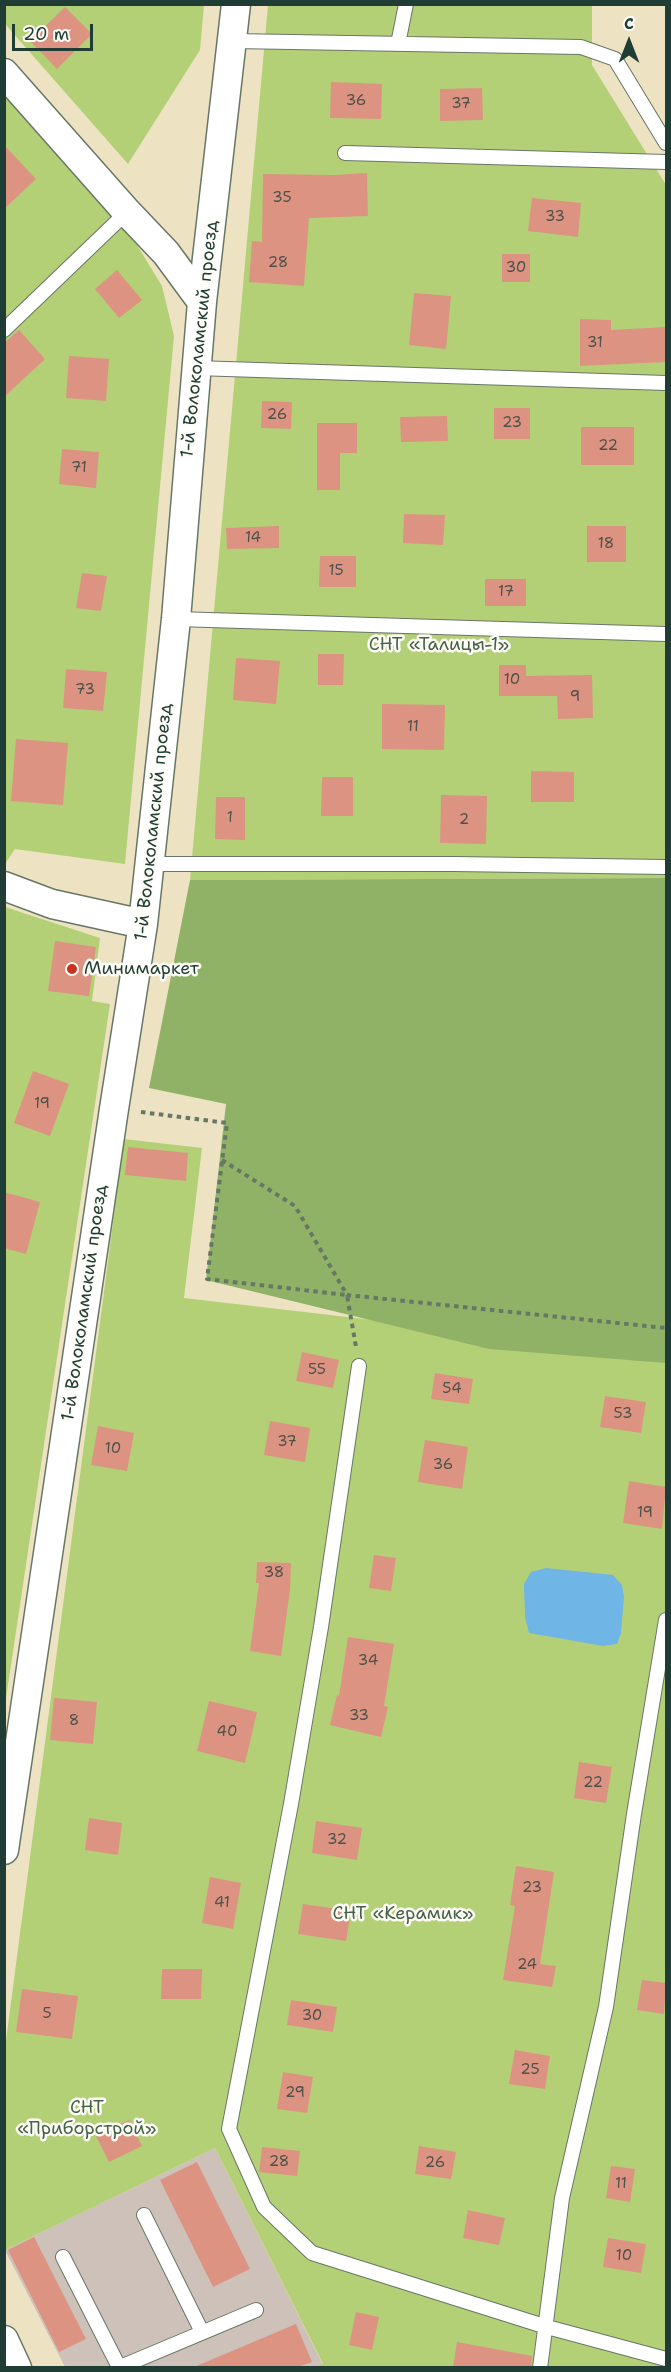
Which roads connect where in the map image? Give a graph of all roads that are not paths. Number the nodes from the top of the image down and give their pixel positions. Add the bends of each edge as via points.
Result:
1 (236, 4) edge
2 (406, 4) edge
3 (233, 41) junction
4 (398, 44) junction
5 (4, 73) edge
6 (666, 144) edge
7 (345, 153) dead end
8 (666, 162) edge
9 (127, 212) junction
10 (202, 302) junction
11 (4, 330) edge
12 (195, 368) junction
13 (666, 383) edge
14 (176, 619) junction
15 (666, 634) edge
16 (150, 864) junction
17 (666, 867) edge
18 (4, 886) edge
19 (143, 924) junction
20 (359, 1366) road end
21 (666, 1620) edge
22 (4, 1850) edge
23 (144, 2215) dead end
24 (63, 2257) dead end
25 (256, 2310) dead end
26 (547, 2327) junction
27 (202, 2332) junction
28 (4, 2340) edge
29 (666, 2359) edge
30 (17, 2367) edge
31 (118, 2367) edge
32 (540, 2367) edge

1 - 3 street, 1-й Волоколамский проезд
2 - 4 lane
3 - 4 lane
3 - 10 street, 1-й Волоколамский проезд
4 - 6 lane via 581,47 615,59
5 - 9 street
7 - 8 lane
9 - 10 street via 166,253
9 - 11 lane
10 - 12 street, 1-й Волоколамский проезд
12 - 13 lane
12 - 14 street, 1-й Волоколамский проезд
14 - 15 lane
14 - 16 street, 1-й Волоколамский проезд
16 - 17 lane
16 - 19 street, 1-й Волоколамский проезд
18 - 19 street via 52,904
19 - 22 street, 1-й Волоколамский проезд
20 - 26 lane via 295,1780 228,2129 264,2207 312,2253
21 - 26 lane via 606,2007 562,2198
23 - 27 lane
24 - 31 lane
25 - 27 lane
26 - 29 lane
26 - 32 lane
27 - 31 lane
28 - 30 street

